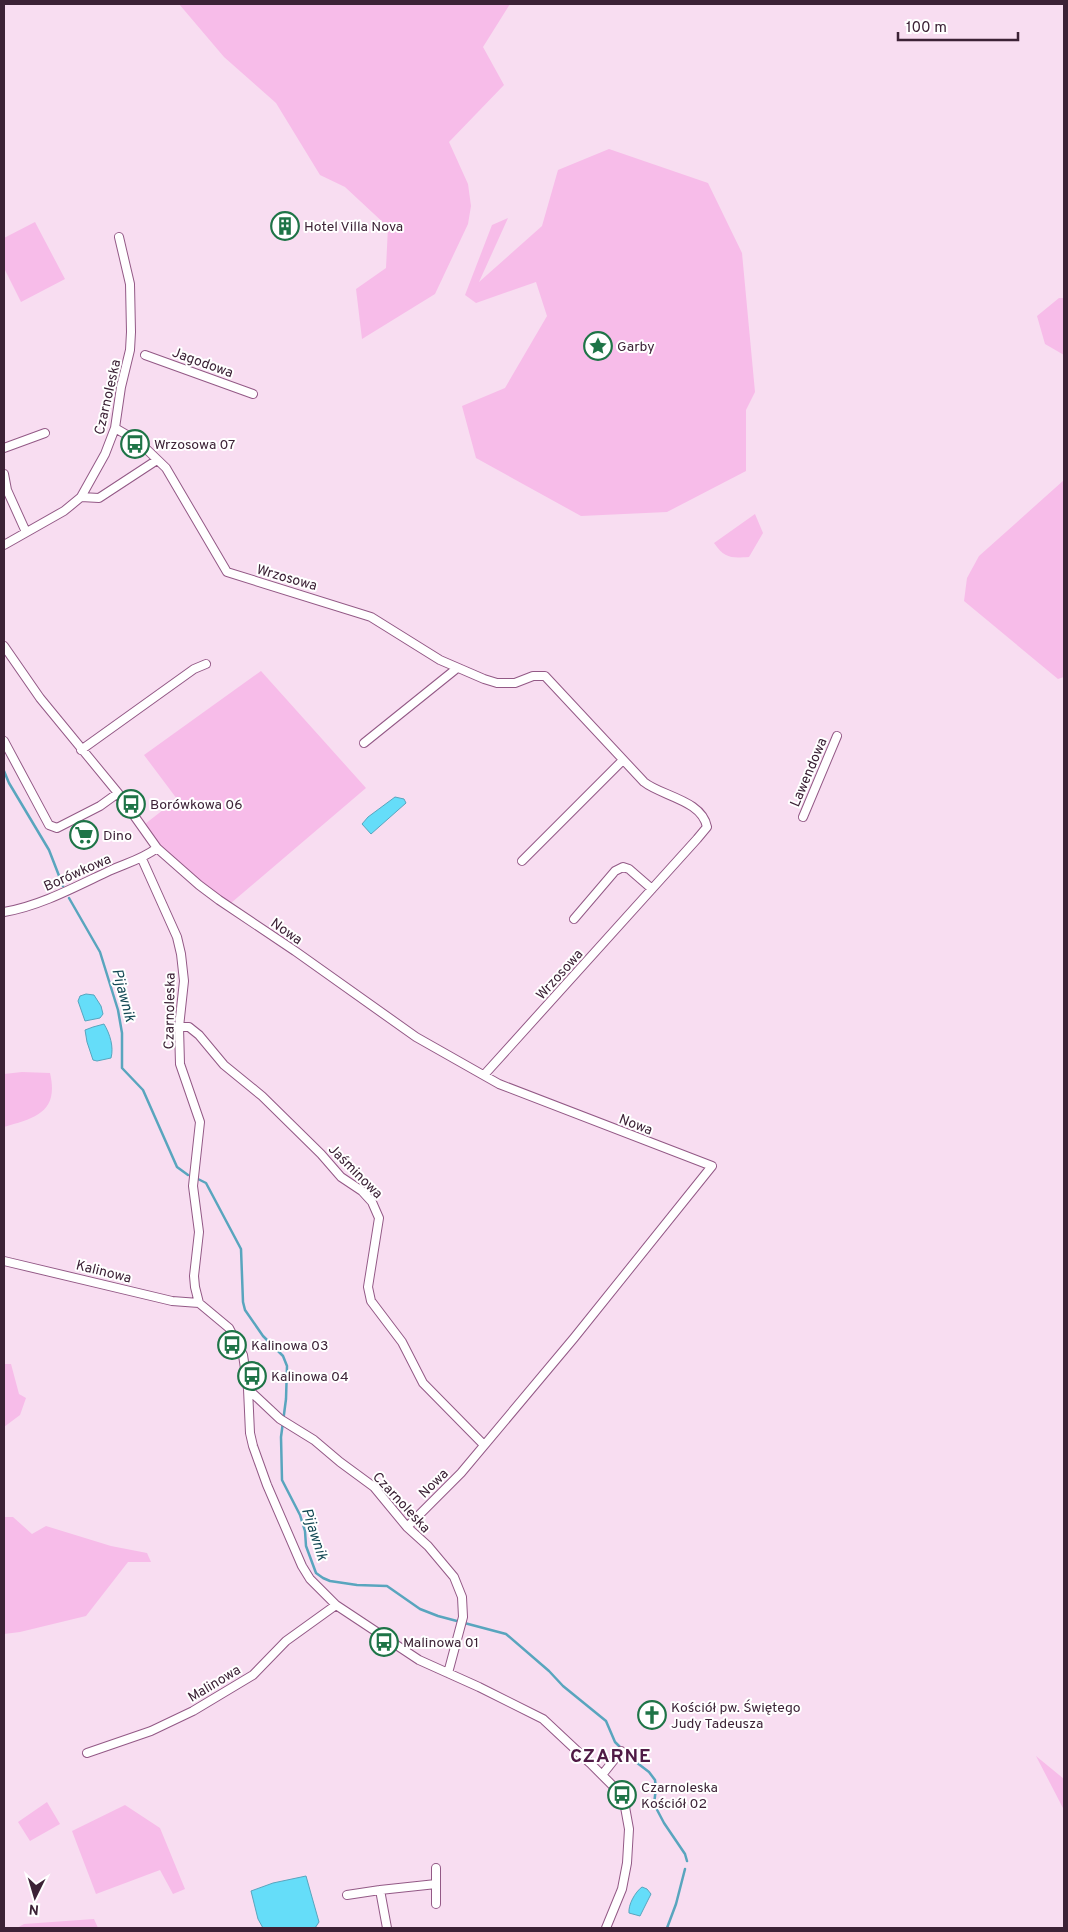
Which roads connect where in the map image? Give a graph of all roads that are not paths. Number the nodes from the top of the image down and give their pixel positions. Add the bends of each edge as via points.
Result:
1 (119, 237) dead end
2 (145, 355) dead end
3 (253, 394) dead end
4 (115, 428) junction
5 (45, 433) dead end
6 (4, 448) edge
7 (157, 460) junction
8 (4, 474) edge
9 (81, 497) junction
10 (26, 532) junction
11 (4, 545) edge
12 (4, 646) edge
13 (206, 664) dead end
14 (456, 669) junction
15 (837, 736) dead end
16 (4, 741) edge
17 (364, 743) dead end
18 (81, 750) junction
19 (623, 760) junction
20 (118, 792) junction
21 (803, 818) dead end
22 (157, 848) junction
23 (142, 858) junction
24 (522, 861) dead end
25 (652, 889) junction
26 (4, 912) edge
27 (574, 918) dead end
28 (179, 1027) junction
29 (484, 1075) junction
30 (4, 1261) edge
31 (199, 1303) junction
32 (248, 1389) junction
33 (484, 1445) junction
34 (407, 1527) junction
35 (336, 1605) junction
36 (448, 1673) junction
37 (621, 1751) dead end
38 (87, 1752) dead end
39 (602, 1775) junction
40 (436, 1868) dead end
41 (436, 1884) junction
42 (380, 1890) junction
43 (347, 1895) dead end
44 (436, 1904) dead end
45 (387, 1928) edge
46 (606, 1928) edge

1 - 4 street, Czarnoleska via 130,284 132,332
2 - 3 street, Jagodowa
4 - 7 street, Wrzosowa via 139,442
4 - 9 street, Czarnoleska via 105,454
5 - 6 street
7 - 9 street via 99,498
7 - 14 street, Wrzosowa via 166,468 227,572 371,616
8 - 10 street via 7,490
9 - 10 street, Czarnoleska via 64,511
10 - 11 street, Czarnoleska
12 - 18 street
13 - 18 street via 194,669
14 - 17 street
14 - 19 street, Wrzosowa via 497,683 515,683 533,676 545,676
15 - 21 street, Lawendowa
16 - 20 street via 49,825 57,828 100,806
18 - 20 street
19 - 24 street
19 - 25 street, Wrzosowa via 651,788 687,804 707,827
20 - 22 street
22 - 23 street, Borówkowa
22 - 29 street, Nowa via 199,885 410,1033
23 - 26 street, Borówkowa via 57,895
23 - 28 street, Czarnoleska via 177,937 181,954 184,980
25 - 27 street via 623,867 615,871
25 - 29 street, Wrzosowa
28 - 31 street, Czarnoleska via 180,1064 200,1122 193,1186 199,1232 194,1276
28 - 33 street, Jaśminowa via 189,1027 199,1035 224,1066 262,1096 341,1177 372,1202 379,1218 368,1287 371,1301 402,1342 423,1383
29 - 33 street, Nowa via 517,1092 712,1166
30 - 31 street, Kalinowa via 172,1301
31 - 32 street via 229,1328 243,1355
32 - 34 street, Czarnoleska via 280,1419 314,1440 374,1487
32 - 35 street via 250,1433 267,1485 302,1566 310,1579
33 - 34 street, Nowa via 461,1474
34 - 36 street, Czarnoleska via 454,1577 462,1597 463,1617
35 - 36 street via 419,1660
35 - 38 street, Malinowa via 286,1641 253,1674 194,1711 151,1731
36 - 39 street via 542,1719
37 - 39 street
39 - 46 street via 623,1801 628,1820 627,1863 622,1889
40 - 41 street
41 - 42 street
41 - 44 street
42 - 43 street
42 - 45 street

